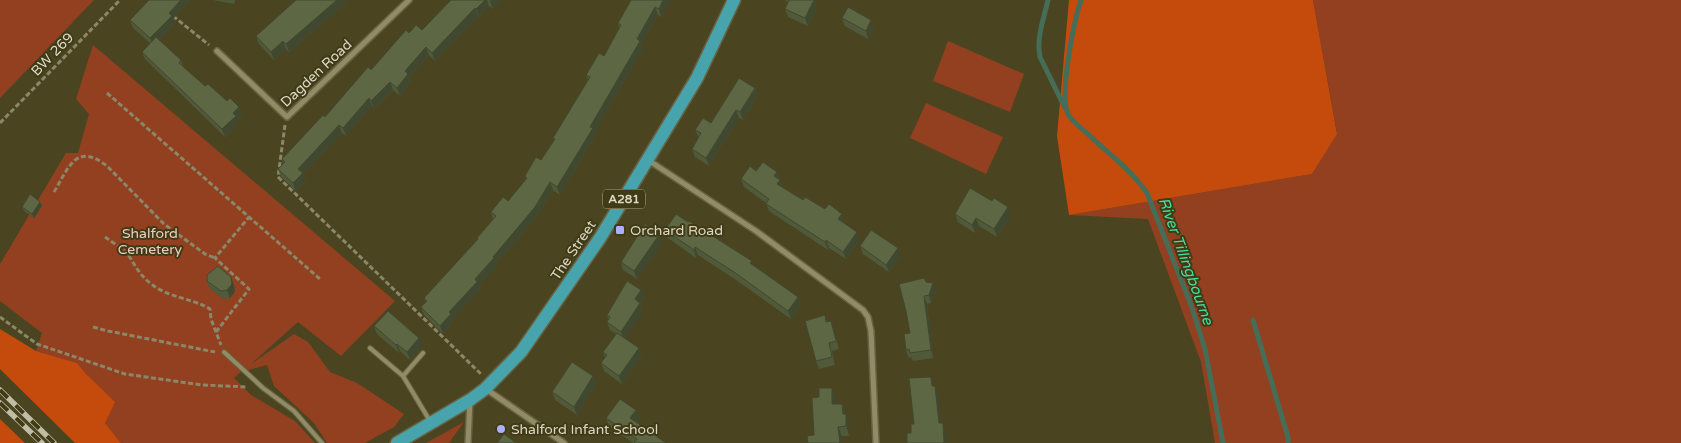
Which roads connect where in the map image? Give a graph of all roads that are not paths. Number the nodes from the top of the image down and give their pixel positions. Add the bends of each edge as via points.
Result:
1 (409, 0) edge
2 (734, 0) edge
3 (217, 51) road end
4 (648, 160) junction
5 (370, 348) dead end
6 (224, 352) road end
7 (424, 353) dead end
8 (403, 376) junction
9 (488, 386) junction
10 (470, 400) junction
11 (431, 423) junction
12 (322, 443) edge
13 (397, 443) edge
14 (468, 443) edge
15 (564, 443) edge
16 (876, 443) edge

1 - 3 street, Dagden Road via 286,117
2 - 4 main road, The Street / A281 via 696,78
4 - 9 main road, The Street / A281 via 600,238 526,344
4 - 16 street via 756,231 864,310 871,331
5 - 8 lane
6 - 12 lane via 263,388 294,410
7 - 8 lane
8 - 11 lane
9 - 10 main road, The Street / A281
9 - 15 street
10 - 11 main road, The Street / A281
10 - 14 street
11 - 13 main road, The Street / A281

